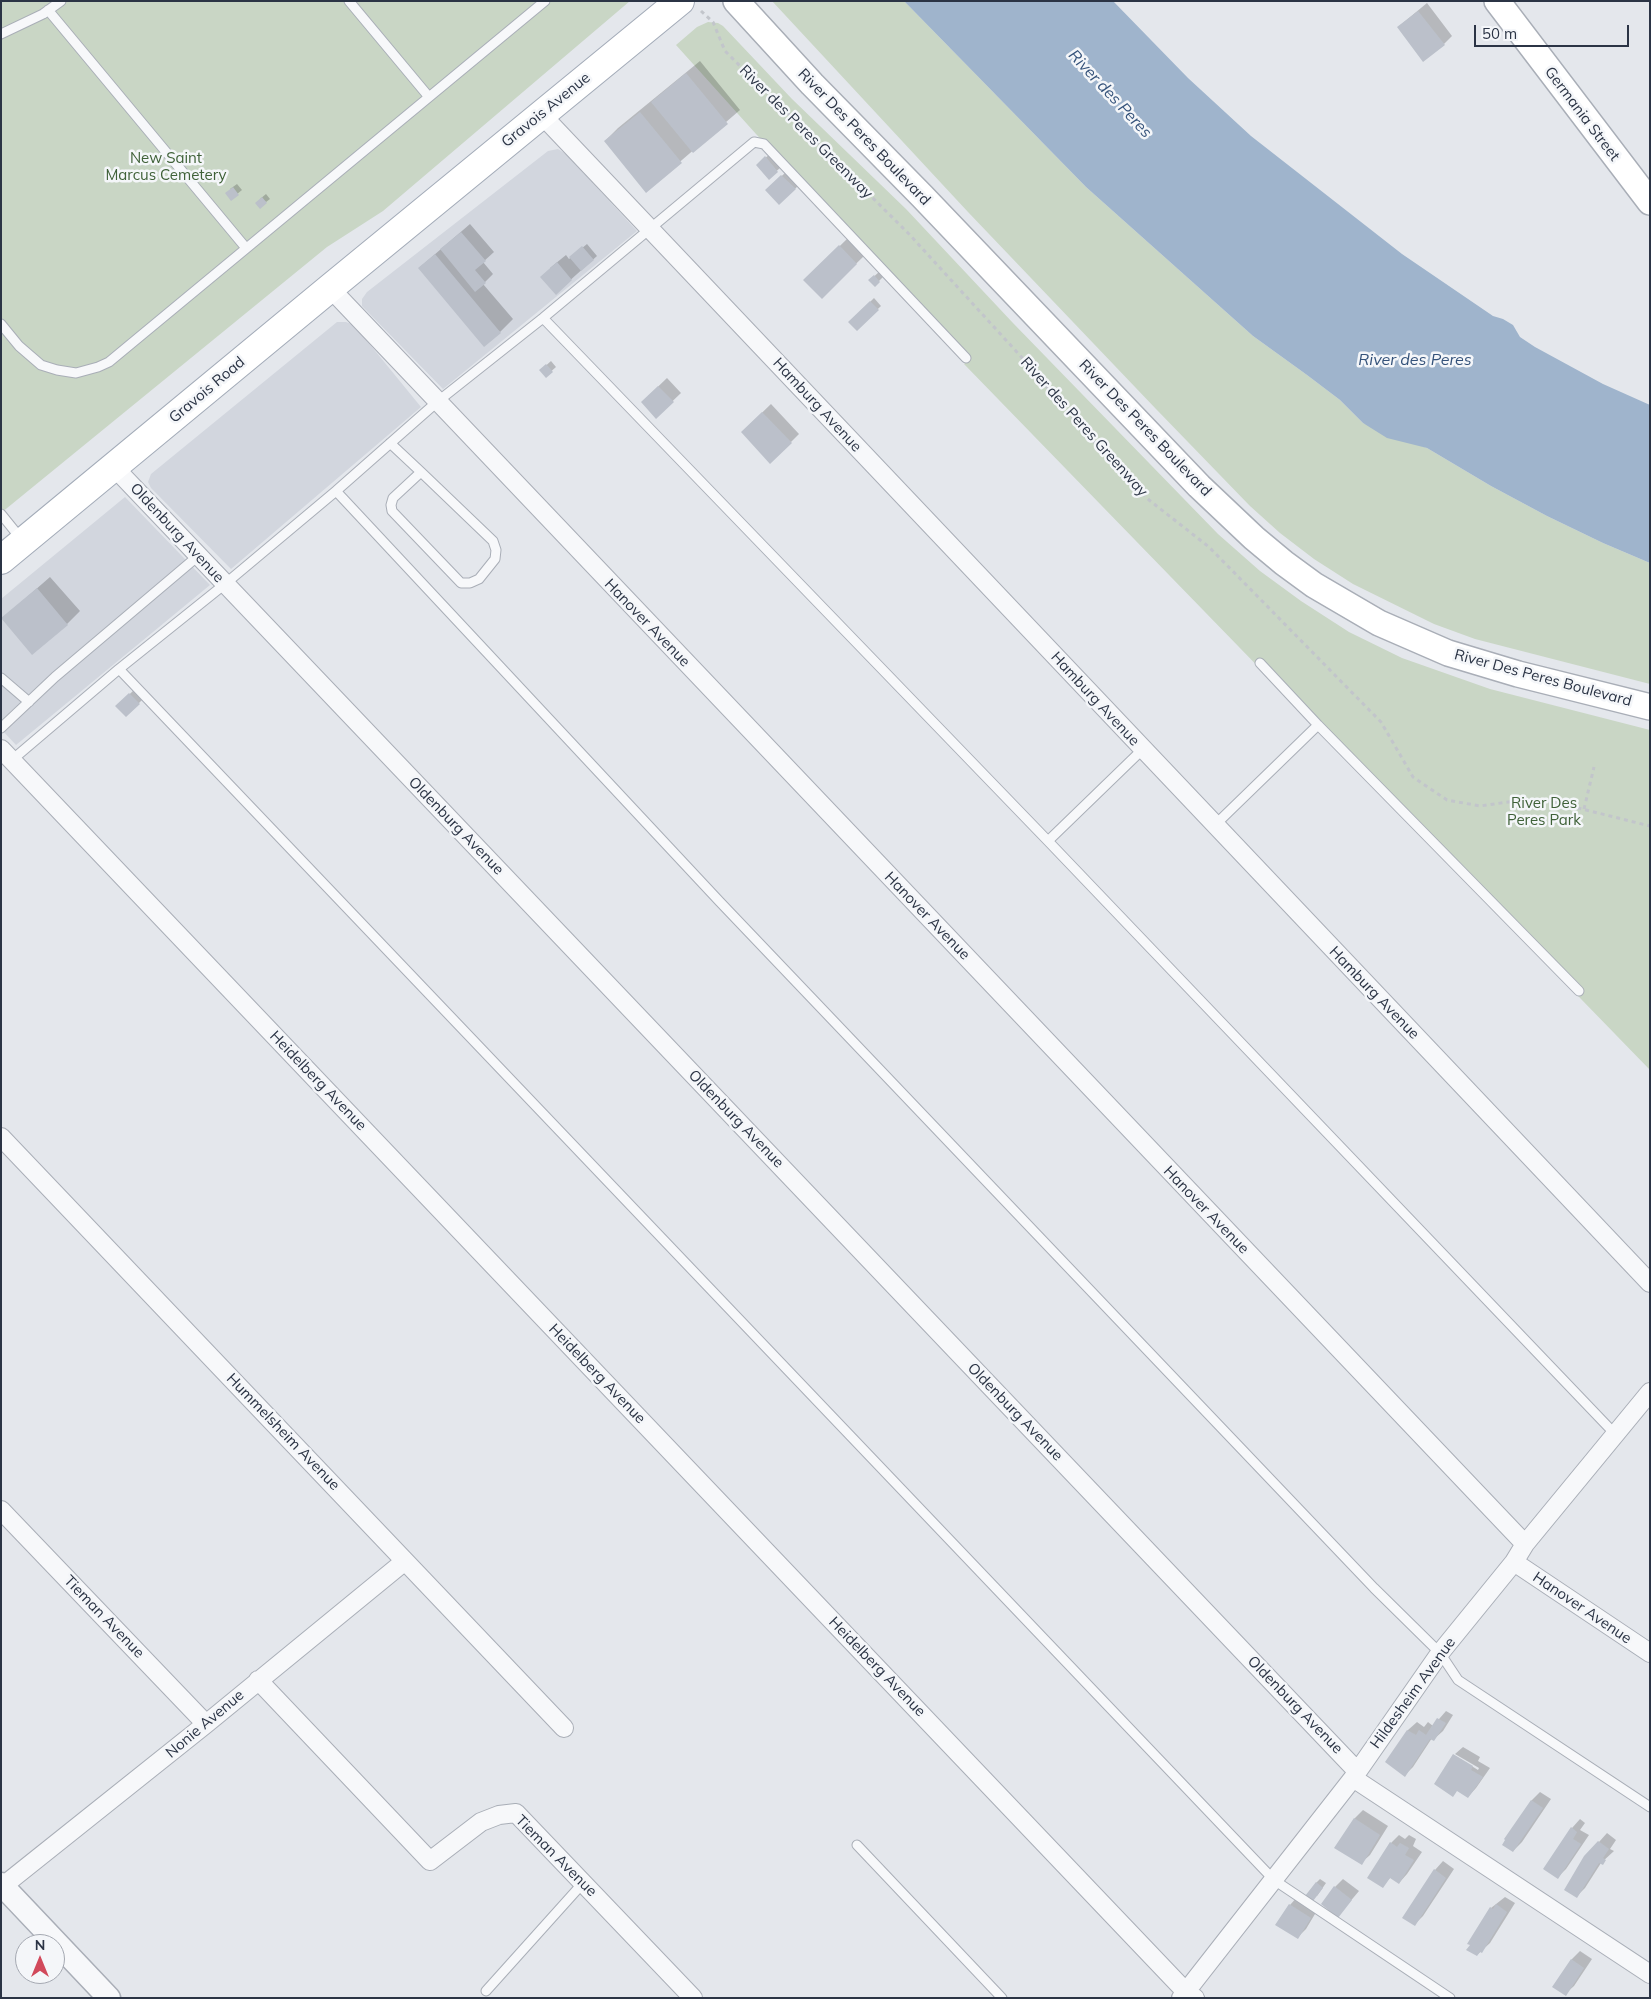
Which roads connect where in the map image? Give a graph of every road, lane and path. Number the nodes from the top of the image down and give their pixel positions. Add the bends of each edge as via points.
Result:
1 (61, 1) edge
2 (349, 1) edge
3 (545, 1) edge
4 (680, 1) edge
5 (736, 1) edge
6 (1496, 1) edge
7 (48, 10) junction
8 (713, 22) dead end
9 (1, 34) edge
10 (429, 97) junction
11 (541, 114) junction
12 (1650, 202) edge
13 (413, 220) joint
14 (650, 229) junction
15 (246, 248) junction
16 (330, 288) junction
17 (543, 318) junction
18 (1, 324) edge
19 (966, 358) dead end
20 (437, 402) junction
21 (390, 443) junction
22 (114, 467) junction
23 (421, 472) junction
24 (336, 491) junction
25 (1, 514) edge
26 (23, 542) junction
27 (198, 556) junction
28 (1, 560) edge
29 (225, 584) junction
30 (1260, 662) dead end
31 (119, 669) junction
32 (1, 678) edge
33 (29, 702) junction
34 (1650, 707) edge
35 (1318, 725) junction
36 (1, 728) edge
37 (1143, 749) junction
38 (6, 757) edge
39 (1594, 767) dead end
40 (1584, 809) junction
41 (1215, 825) junction
42 (1650, 826) edge
43 (1048, 841) junction
44 (1579, 991) dead end
45 (1, 1137) edge
46 (1650, 1283) edge
47 (1650, 1392) edge
48 (1615, 1434) junction
49 (1, 1510) edge
50 (1525, 1544) junction
51 (405, 1561) junction
52 (1514, 1562) junction
53 (1440, 1653) junction
54 (1650, 1653) edge
55 (258, 1680) junction
56 (206, 1724) junction
57 (564, 1728) dead end
58 (1355, 1774) junction
59 (1650, 1807) edge
60 (857, 1845) dead end
61 (1274, 1880) junction
62 (584, 1883) junction
63 (2, 1885) edge
64 (1650, 1974) edge
65 (486, 1991) dead end
66 (1187, 1996) edge
67 (109, 1998) edge
68 (693, 1998) edge
69 (1002, 1998) edge
70 (1450, 1998) edge

1 - 7 lane
2 - 10 lane
3 - 10 lane
4 - 11 main road, Gravois Avenue
5 - 34 main road, River Des Peres Boulevard via 818,91 1199,486 1284,562 1347,606 1439,649 1518,674
6 - 12 main road, Germania Street
7 - 9 lane
7 - 15 lane
8 - 40 path, River des Peres Greenway via 725,51 909,234 1149,500 1209,547 1381,722 1413,777 1447,800 1480,806 1522,800 1550,801
10 - 15 lane
11 - 13 main road, Gravois Avenue
11 - 14 street, Hamburg Avenue
13 - 16 main road, Gravois Road
14 - 17 lane
14 - 19 lane via 754,142 764,144
14 - 37 street, Hamburg Avenue
15 - 18 lane via 109,362 98,367 76,373 41,365
16 - 20 street, Hanover Avenue
16 - 22 main road, Gravois Road
17 - 20 lane
17 - 43 lane
20 - 21 lane
20 - 50 street, Hanover Avenue
21 - 23 lane
21 - 24 lane
22 - 26 main road, Gravois Road
22 - 27 street, Oldenburg Avenue
23 - 23 lane via 493,541 495,559 479,579 461,582 392,512 393,498
24 - 29 lane
24 - 53 lane via 727,909 1367,1581
25 - 26 lane
26 - 28 main road, Gravois Road
27 - 29 street, Oldenburg Avenue
27 - 33 lane
29 - 31 lane
29 - 58 street, Oldenburg Avenue
30 - 35 lane
31 - 38 lane
31 - 61 lane
32 - 33 lane
33 - 36 lane
35 - 41 lane
35 - 44 lane
37 - 41 street, Hamburg Avenue
37 - 43 lane
38 - 66 street, Heidelberg Avenue
39 - 40 path
40 - 42 path, River des Peres Greenway
41 - 46 street, Hamburg Avenue
43 - 48 lane
45 - 51 street, Hummelsheim Avenue
47 - 48 street, Hildesheim Avenue
48 - 50 street, Hildesheim Avenue
49 - 56 street, Tieman Avenue
50 - 52 street, Hildesheim Avenue
51 - 55 street, Nonie Avenue
51 - 57 street, Hummelsheim Avenue
52 - 53 street, Hildesheim Avenue
52 - 54 street, Hanover Avenue
53 - 58 street, Hildesheim Avenue
53 - 59 lane via 1458,1680
55 - 56 street, Nonie Avenue
55 - 62 street, Tieman Avenue via 430,1861 481,1822 516,1813
56 - 63 street, Nonie Avenue
58 - 61 street, Hildesheim Avenue
58 - 64 street, Oldenburg Avenue
60 - 69 lane
61 - 66 street, Hildesheim Avenue
61 - 70 lane
62 - 65 lane
62 - 68 street, Tieman Avenue
63 - 67 street

